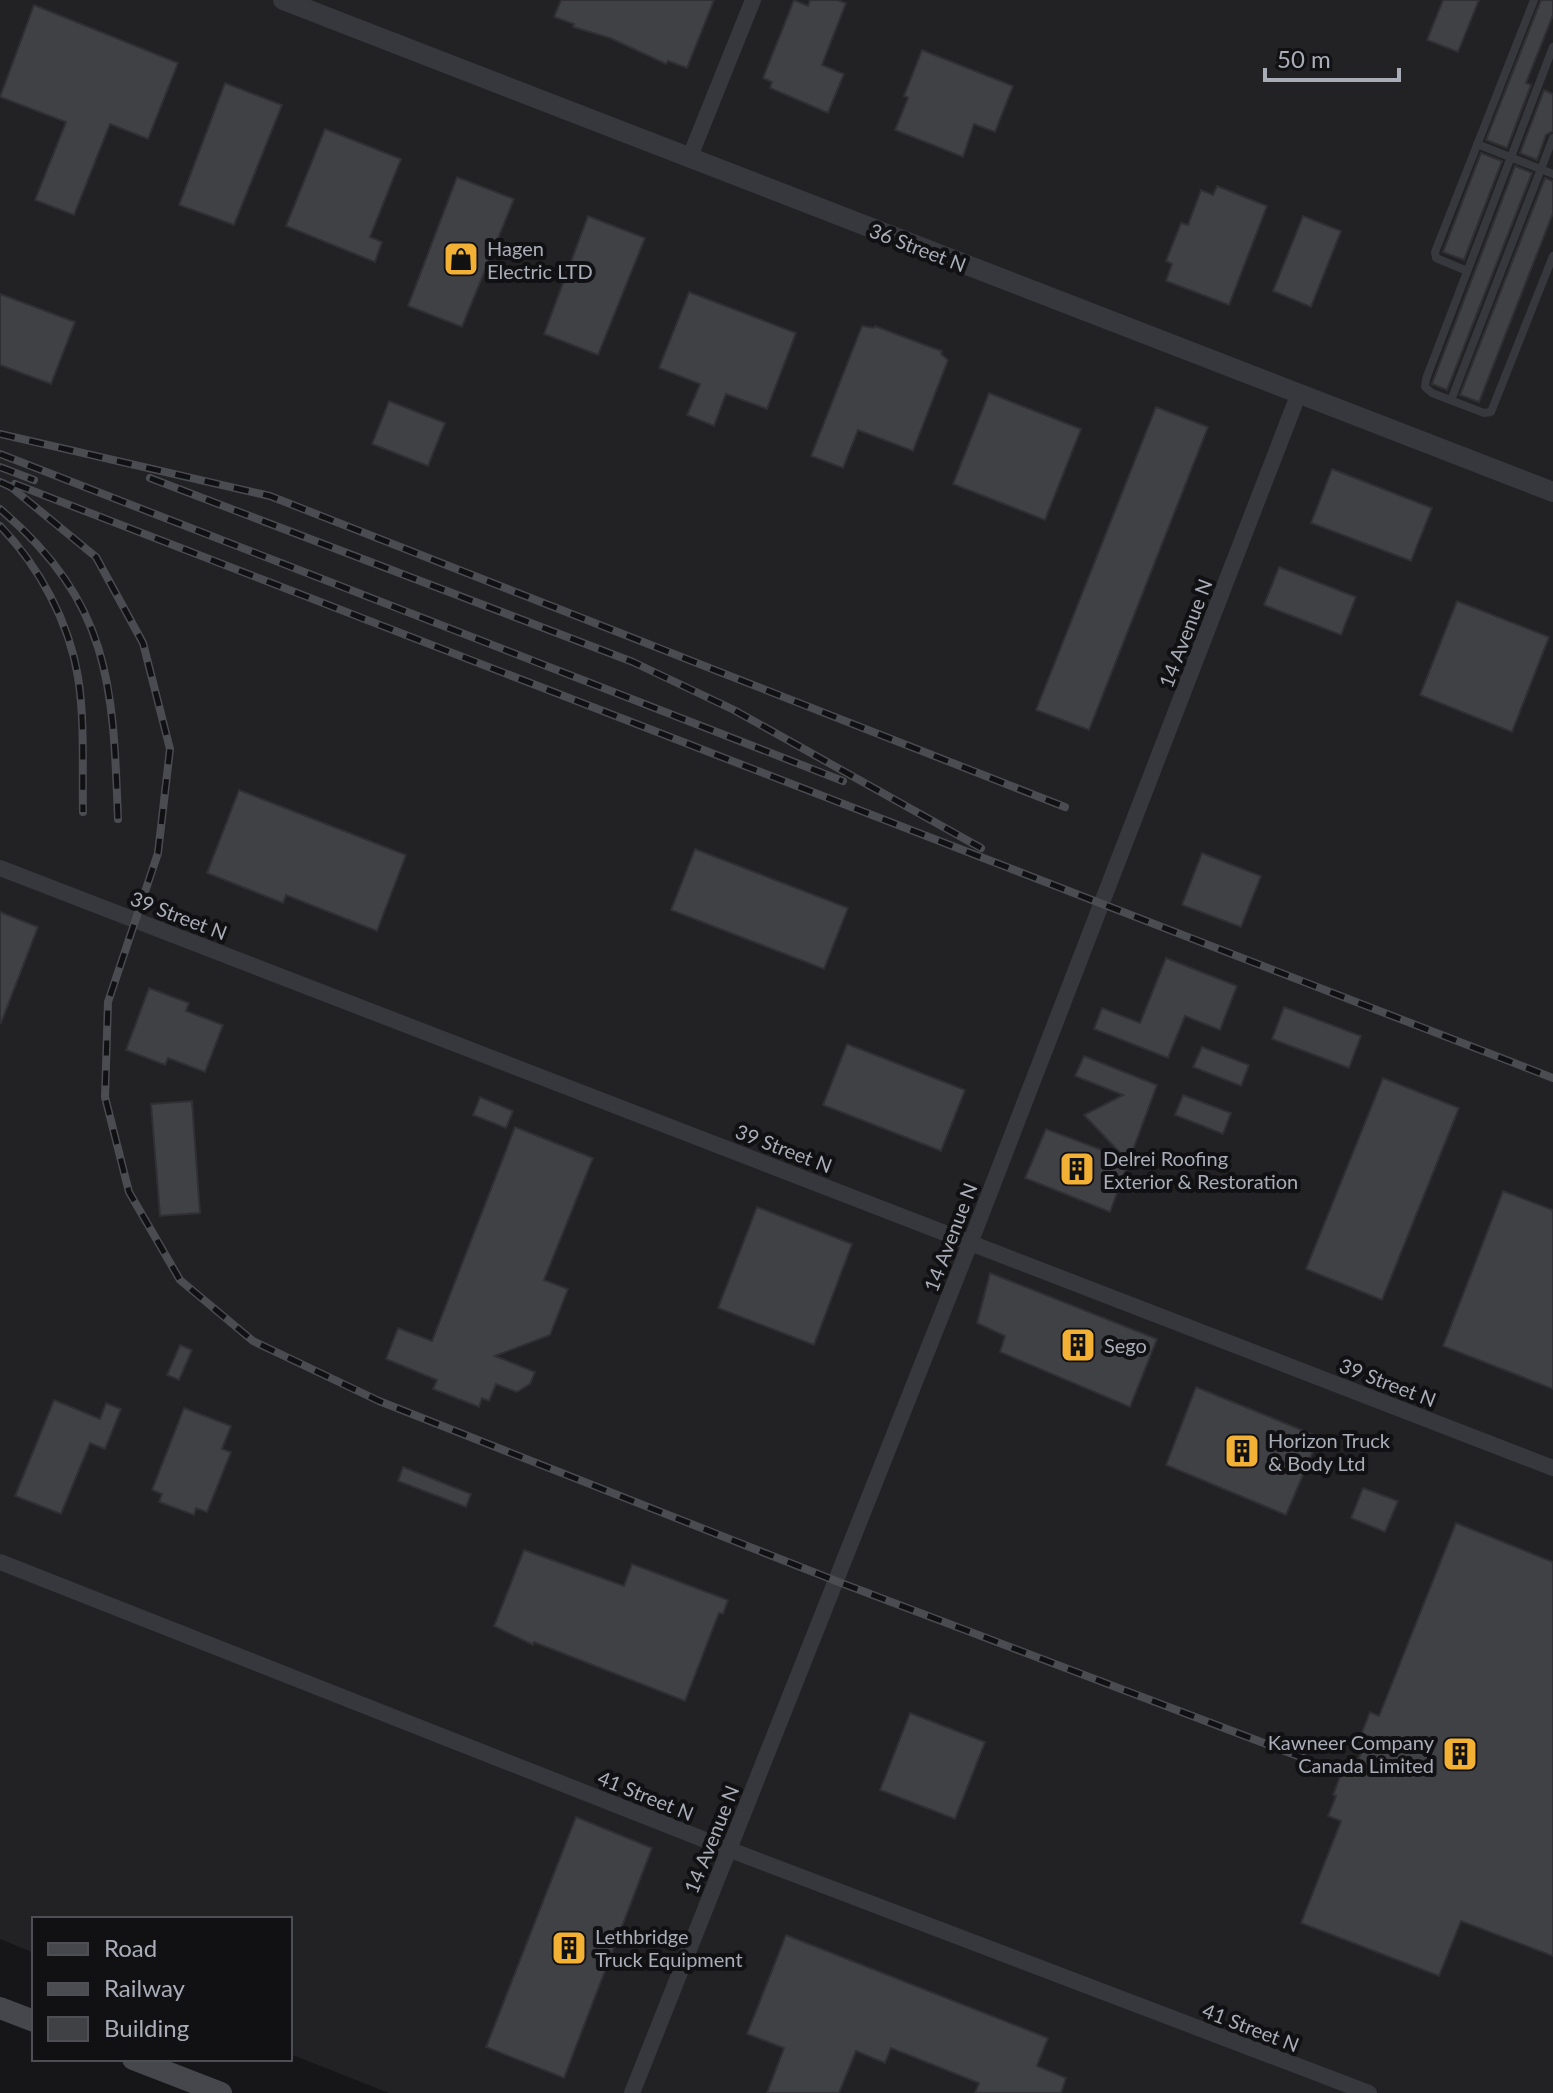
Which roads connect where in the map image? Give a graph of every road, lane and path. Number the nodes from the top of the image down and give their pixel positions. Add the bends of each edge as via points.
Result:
1 (283, 0) edge
2 (753, 0) edge
3 (1534, 0) edge
4 (1553, 47) edge
5 (1541, 79) junction
6 (1553, 84) edge
7 (1553, 138) edge
8 (1477, 144) junction
9 (1511, 157) junction
10 (689, 159) junction
11 (1541, 169) junction
12 (1553, 174) edge
13 (1553, 256) edge
14 (1467, 271) junction
15 (1299, 393) junction
16 (1451, 400) junction
17 (1553, 492) edge
18 (0, 868) edge
19 (971, 1241) junction
20 (1553, 1468) edge
21 (0, 1562) edge
22 (728, 1849) junction
23 (0, 2008) edge
24 (32, 2020) edge
25 (138, 2061) edge
26 (221, 2093) edge
27 (632, 2093) edge
28 (1369, 2093) edge

1 - 10 street, 36 Street N
2 - 10 street
3 - 8 lane
4 - 5 lane
5 - 6 lane
5 - 9 lane
7 - 11 lane
8 - 9 lane
8 - 14 lane via 1435,252 1440,261
9 - 11 lane
9 - 14 lane
10 - 15 street, 36 Street N
11 - 12 lane
11 - 16 lane
13 - 16 lane via 1491,412
14 - 16 lane via 1425,387
15 - 17 street, 36 Street N
15 - 19 street, 14 Avenue N
18 - 19 street, 39 Street N
19 - 20 street, 39 Street N
19 - 22 street, 14 Avenue N
21 - 22 street, 41 Street N
22 - 27 street, 14 Avenue N
22 - 28 street, 41 Street N
23 - 24 main road
25 - 26 main road

